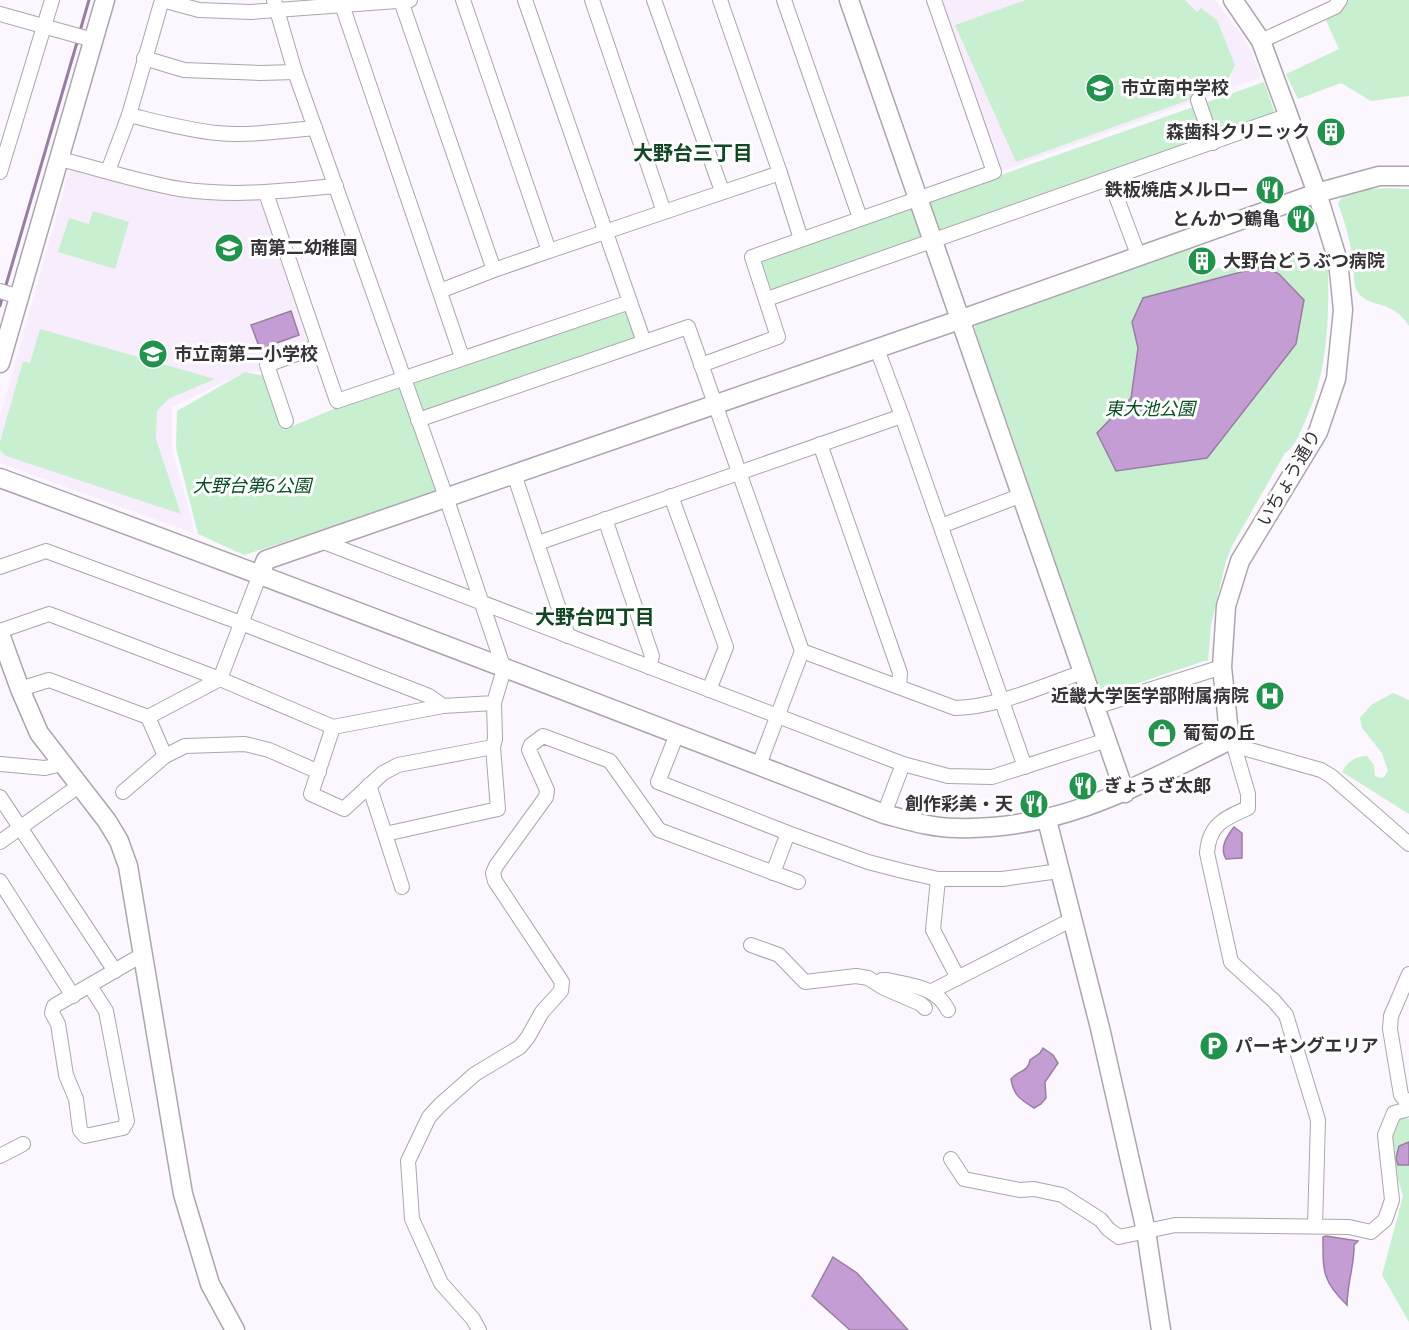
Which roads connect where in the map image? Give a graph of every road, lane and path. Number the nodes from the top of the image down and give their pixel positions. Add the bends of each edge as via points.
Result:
1 (52, 0) edge
2 (105, 0) edge
3 (162, 0) edge
4 (410, 0) edge
5 (463, 0) edge
6 (525, 0) edge
7 (592, 0) edge
8 (654, 0) edge
9 (720, 0) edge
10 (784, 0) edge
11 (849, 0) edge
12 (934, 0) edge
13 (1340, 0) edge
14 (401, 1) edge
15 (1238, 1) edge
16 (275, 5) edge
17 (342, 5) junction
18 (0, 14) edge
19 (44, 27) junction
20 (93, 40) junction
21 (1261, 41) junction
22 (144, 58) junction
23 (295, 72) junction
24 (1198, 100) dead end
25 (129, 115) junction
26 (1289, 116) junction
27 (315, 128) junction
28 (1213, 143) junction
29 (60, 159) junction
30 (108, 171) junction
31 (0, 172) edge
32 (780, 172) junction
33 (1409, 176) edge
34 (1110, 180) junction
35 (336, 186) junction
36 (722, 191) junction
37 (1317, 193) junction
38 (266, 194) junction
39 (917, 198) junction
40 (664, 212) junction
41 (860, 218) junction
42 (606, 233) junction
43 (801, 239) junction
44 (933, 241) junction
45 (549, 250) junction
46 (1139, 257) junction
47 (494, 270) junction
48 (0, 291) edge
49 (440, 291) junction
50 (19, 297) junction
51 (767, 299) junction
52 (630, 302) junction
53 (962, 319) junction
54 (644, 342) junction
55 (318, 346) junction
56 (877, 349) junction
57 (462, 357) junction
58 (0, 363) edge
59 (701, 365) junction
60 (403, 378) junction
61 (715, 404) junction
62 (902, 416) junction
63 (418, 420) junction
64 (286, 421) dead end
65 (820, 444) junction
66 (738, 472) junction
67 (514, 474) junction
68 (0, 478) edge
69 (1022, 495) junction
70 (671, 496) junction
71 (446, 497) junction
72 (605, 519) junction
73 (940, 526) junction
74 (321, 541) junction
75 (538, 543) junction
76 (0, 567) edge
77 (260, 574) junction
78 (482, 603) junction
79 (241, 623) junction
80 (0, 632) edge
81 (568, 636) junction
82 (802, 651) junction
83 (649, 667) junction
84 (1222, 667) junction
85 (504, 669) junction
86 (1083, 672) junction
87 (220, 679) junction
88 (899, 687) junction
89 (20, 689) junction
90 (709, 690) junction
91 (1001, 700) junction
92 (494, 703) junction
93 (443, 706) junction
94 (1095, 707) junction
95 (777, 716) junction
96 (148, 717) junction
97 (333, 727) junction
98 (677, 734) junction
99 (1107, 740) junction
100 (1229, 744) junction
101 (494, 747) junction
102 (165, 756) junction
103 (0, 764) edge
104 (62, 764) junction
105 (903, 764) junction
106 (759, 765) junction
107 (1025, 767) junction
108 (319, 772) junction
109 (80, 785) junction
110 (369, 785) junction
111 (123, 792) dead end
112 (1125, 793) junction
113 (0, 797) edge
114 (884, 813) junction
115 (1047, 820) junction
116 (20, 827) junction
117 (385, 834) junction
118 (788, 834) junction
119 (0, 842) edge
120 (1409, 844) edge
121 (1059, 871) junction
122 (773, 873) junction
123 (938, 879) junction
124 (0, 881) edge
125 (798, 882) dead end
126 (402, 887) dead end
127 (1071, 920) junction
128 (751, 945) dead end
129 (144, 957) junction
130 (115, 971) junction
131 (1409, 974) edge
132 (958, 978) junction
133 (879, 983) junction
134 (90, 986) junction
135 (932, 991) junction
136 (73, 996) junction
137 (925, 1008) dead end
138 (948, 1010) dead end
139 (1409, 1107) edge
140 (23, 1144) dead end
141 (0, 1156) edge
142 (951, 1159) dead end
143 (1315, 1226) junction
144 (1146, 1231) junction
145 (235, 1330) edge
146 (479, 1330) edge
147 (1161, 1330) edge

1 - 19 street
2 - 20 street
3 - 16 street via 222,12 251,12
3 - 22 street
4 - 14 street
5 - 45 street
6 - 42 street
7 - 40 street
8 - 36 street
9 - 32 street
10 - 41 street
11 - 39 street
12 - 39 street via 994,172
13 - 21 street via 1335,7
14 - 17 street
14 - 47 street
15 - 21 street, いちょう通り
16 - 17 street
16 - 23 street
17 - 49 street
18 - 19 street
19 - 20 street
19 - 31 street
20 - 29 street
21 - 26 street, いちょう通り
22 - 23 street via 184,70
22 - 25 street
23 - 27 street
24 - 28 street
25 - 27 street via 218,133
25 - 30 street
26 - 28 street
26 - 37 street, いちょう通り
27 - 35 street
28 - 34 street
29 - 30 street
29 - 50 street
30 - 38 street via 182,189
32 - 36 street
32 - 43 street
33 - 37 street via 1379,176
34 - 44 street
34 - 46 street
35 - 38 street
35 - 60 street
36 - 40 street
37 - 46 street
37 - 84 street, いちょう通り via 1340,280 1343,310 1336,379 1318,432 1240,561 1227,606
38 - 55 street
39 - 41 street
39 - 44 street
40 - 42 street
41 - 43 street
42 - 45 street
42 - 52 street
43 - 51 street via 752,257
44 - 51 street
44 - 53 street
45 - 47 street
46 - 53 street
47 - 49 street
48 - 50 street
49 - 57 street
50 - 58 street
51 - 59 street via 778,337
52 - 54 street
52 - 57 street
53 - 56 street
53 - 69 street
54 - 59 street via 687,327
54 - 63 street
55 - 60 street via 337,401
55 - 64 street via 267,365
56 - 61 street
56 - 62 street
57 - 60 street
59 - 61 street
60 - 63 street
61 - 66 street
61 - 67 street
62 - 65 street
62 - 73 street
63 - 71 street
65 - 66 street
65 - 88 street via 900,673
66 - 70 street
66 - 82 street
67 - 71 street
67 - 75 street
68 - 77 street
69 - 73 street
69 - 86 street
70 - 72 street
70 - 90 street via 726,647
71 - 74 street
71 - 78 street
72 - 75 street
72 - 83 street via 652,656
73 - 91 street
74 - 77 street via 266,560
74 - 78 street
75 - 81 street
76 - 79 street via 46,551
77 - 79 street
77 - 85 street
78 - 81 street
78 - 85 street
79 - 87 street
79 - 93 street via 429,696
80 - 87 street via 49,614
80 - 89 street
81 - 83 street
82 - 88 street
82 - 95 street
83 - 90 street
84 - 94 street
84 - 100 street, いちょう通り
85 - 92 street
85 - 98 street
86 - 91 street
86 - 94 street
87 - 96 street
87 - 97 street
88 - 91 street via 955,708
89 - 96 street via 49,680
89 - 104 street via 39,733
90 - 95 street
91 - 107 street
92 - 93 street
92 - 101 street
93 - 97 street
94 - 99 street
95 - 105 street
95 - 106 street
96 - 102 street
97 - 108 street
98 - 106 street
98 - 118 street via 658,782
99 - 107 street
99 - 112 street
100 - 112 street
100 - 120 street via 1322,770
100 - 143 street via 1248,795 1248,808 1225,818 1214,828 1207,853 1233,965 1286,1015 1318,1120
101 - 110 street via 398,765
101 - 117 street via 498,809
102 - 108 street via 185,746 245,744 270,750
102 - 111 street
103 - 104 street via 45,768
104 - 109 street
105 - 107 street via 973,778
105 - 114 street
106 - 114 street
108 - 110 street via 311,794 344,809
109 - 116 street
109 - 129 street via 119,841
110 - 117 street
112 - 115 street
113 - 116 street
114 - 115 street via 954,828 1001,828
115 - 121 street
116 - 119 street
116 - 130 street
117 - 126 street
118 - 122 street
118 - 123 street via 868,862
121 - 123 street via 1002,879
121 - 127 street
122 - 125 street
122 - 146 street via 659,830 610,760 543,736 531,745 529,750 547,790 546,797 494,873 495,881 562,982 561,991 520,1047 475,1074 429,1117 408,1161 412,1219 441,1283
123 - 132 street via 933,930
124 - 136 street
127 - 132 street
127 - 144 street
128 - 133 street via 779,955 805,982 856,976
129 - 130 street
129 - 145 street via 183,1194 210,1284
130 - 134 street
131 - 139 street via 1391,1016 1390,1029 1401,1095
132 - 135 street
133 - 135 street via 887,980
133 - 137 street
134 - 136 street
134 - 136 street via 106,1011 127,1121 123,1128 85,1136 80,1130 76,1099 66,1075 58,1024 52,1013 54,1006
135 - 138 street
139 - 143 street via 1394,1113 1385,1135 1392,1200 1380,1226 1371,1233 1349,1227
140 - 141 street
142 - 144 street via 964,1179 1062,1195 1101,1220 1119,1237
143 - 144 street via 1175,1225
144 - 147 street

